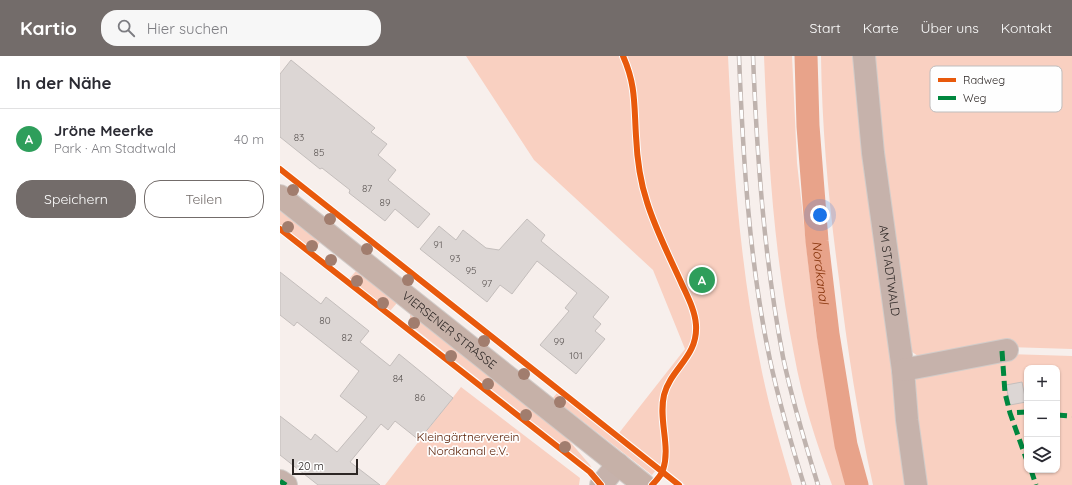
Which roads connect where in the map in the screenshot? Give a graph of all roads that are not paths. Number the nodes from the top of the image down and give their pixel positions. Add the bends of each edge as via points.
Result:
1 (864, 56) edge
2 (280, 196) edge
3 (1007, 350) dead end
4 (903, 370) junction
5 (618, 464) junction
6 (280, 481) edge
7 (286, 485) edge
8 (601, 485) edge
9 (644, 485) edge
10 (916, 485) edge

1 - 4 street, AM STADTWALD via 873,153
2 - 5 main road, VIERSENER STRASSE
3 - 4 street
4 - 10 street, AM STADTWALD
5 - 8 street
5 - 9 main road, VIERSENER STRASSE
6 - 7 street

